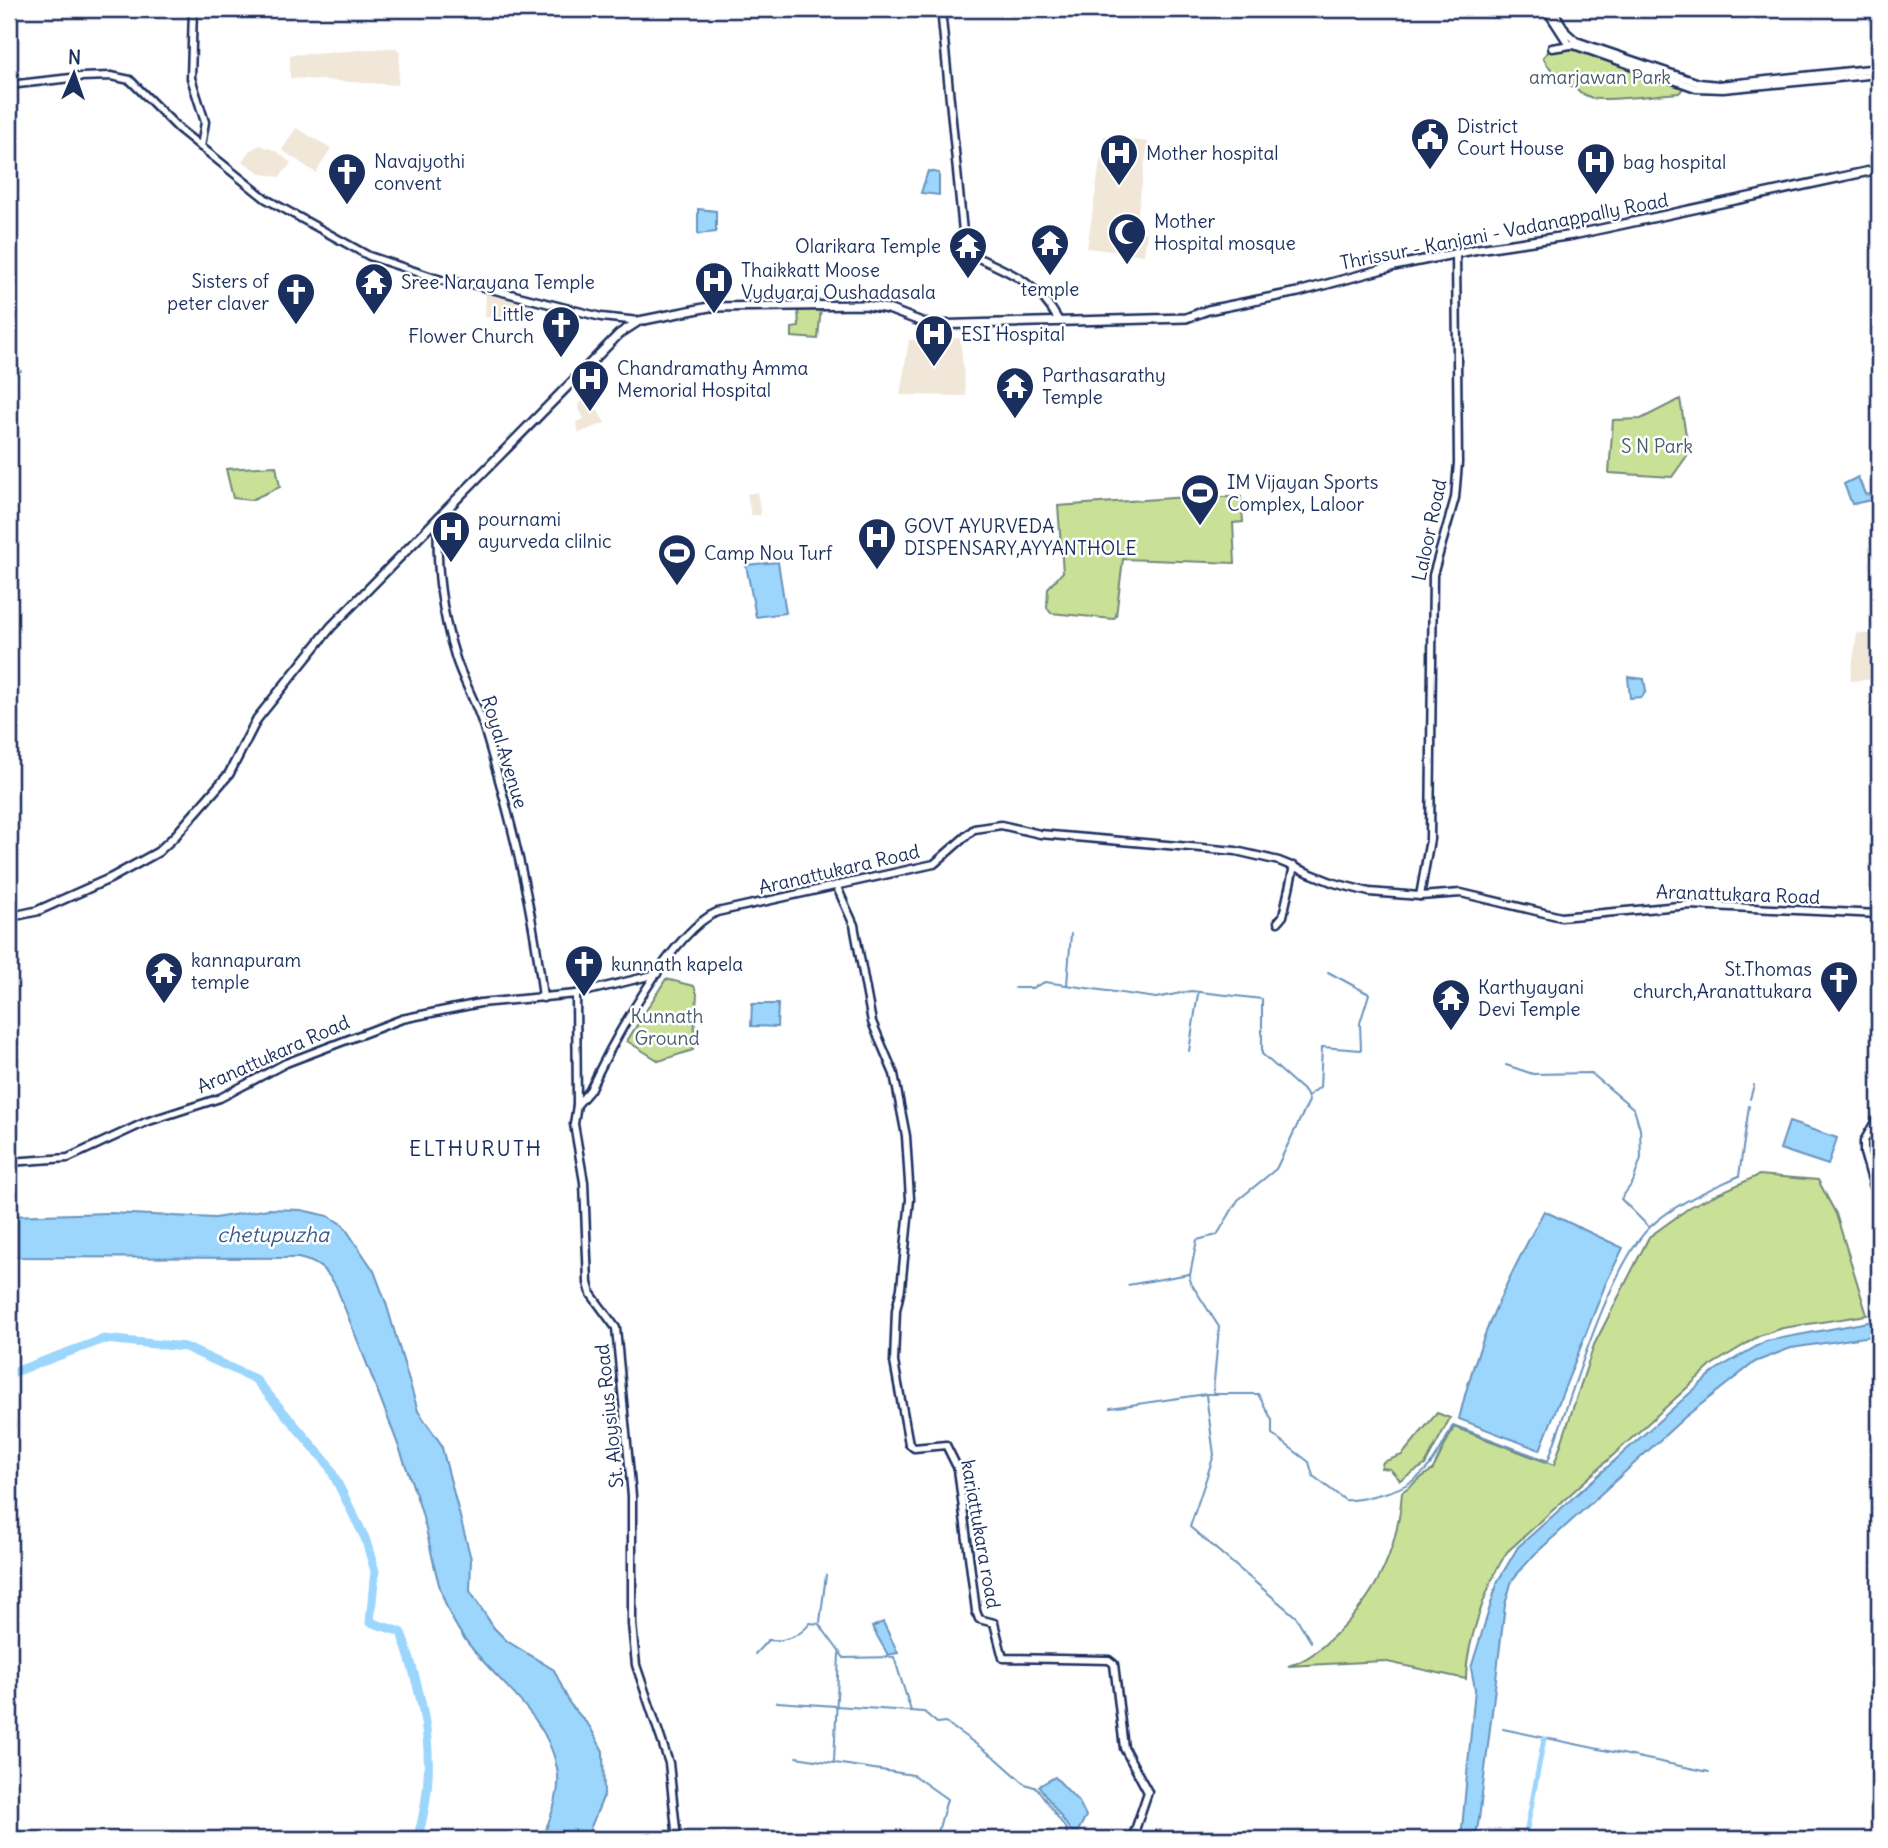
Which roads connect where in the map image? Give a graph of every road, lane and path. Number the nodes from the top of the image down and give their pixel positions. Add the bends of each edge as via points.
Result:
1 (193, 9) edge
2 (941, 9) edge
3 (1546, 9) edge
4 (1553, 9) edge
5 (1573, 42) junction
6 (1552, 48) dead end
7 (1879, 68) edge
8 (1879, 74) edge
9 (1781, 82) junction
10 (9, 85) edge
11 (201, 147) junction
12 (1879, 169) edge
13 (1457, 253) junction
14 (639, 321) junction
15 (1059, 321) junction
16 (438, 518) junction
17 (1293, 866) junction
18 (836, 884) junction
19 (1420, 896) junction
20 (1879, 914) edge
21 (9, 917) edge
22 (1278, 922) dead end
23 (657, 974) junction
24 (576, 994) junction
25 (543, 998) junction
26 (577, 1105) junction
27 (1879, 1115) edge
28 (9, 1162) edge
29 (1879, 1204) edge
30 (1132, 1838) edge
31 (677, 1839) edge

1 - 11 street via 191,78 204,117
2 - 15 street via 965,252 1030,282 1048,300
3 - 5 street via 1563,39
4 - 5 street
5 - 6 street
5 - 9 street via 1716,90
7 - 9 street
8 - 9 street
10 - 11 street via 122,78 136,85
11 - 14 street via 266,199 387,264 601,317
12 - 13 main road, Thrissur - Kanjani - Vadanappally Road via 1573,235
13 - 15 main road, Thrissur - Kanjani - Vadanappally Road via 1186,318
13 - 19 street, Laloor Road via 1458,463 1455,498 1433,575 1430,839
14 - 15 main road, Thrissur - Kanjani - Vadanappally Road via 709,307 832,304 877,306 930,325
14 - 16 main road, Thrissur - Kanjani - Vadanappally Road via 619,334
16 - 21 main road, Thrissur - Kanjani - Vadanappally Road via 331,627 257,719 229,774 158,852 37,911
16 - 25 street, Royal Avenue via 436,568 444,617 481,719 520,862
17 - 18 street, Aranattukara Road via 1225,850 1040,834 1001,825 974,829 933,864
17 - 19 street, Aranattukara Road via 1346,887
17 - 22 street
18 - 23 street, Aranattukara Road via 709,916 680,943
18 - 30 street, kariattukara road via 854,925 872,1022 894,1074 906,1136 909,1199 896,1310 896,1376 910,1446 946,1445 958,1469 978,1616 994,1623 1003,1658 1109,1660 1114,1664 1124,1748 1148,1792
19 - 20 street, Aranattukara Road via 1461,893 1573,917 1690,905
23 - 24 street, Aranattukara Road
23 - 26 street
24 - 25 street, Aranattukara Road
24 - 26 street, St. Aloysius Road
25 - 28 street, Aranattukara Road via 480,1003 402,1019 286,1063 219,1098 146,1122 68,1158
26 - 31 street, St. Aloysius Road via 574,1124 584,1182 589,1283 598,1305 614,1322 618,1357 632,1496 636,1665 669,1763
27 - 29 street via 1864,1141

